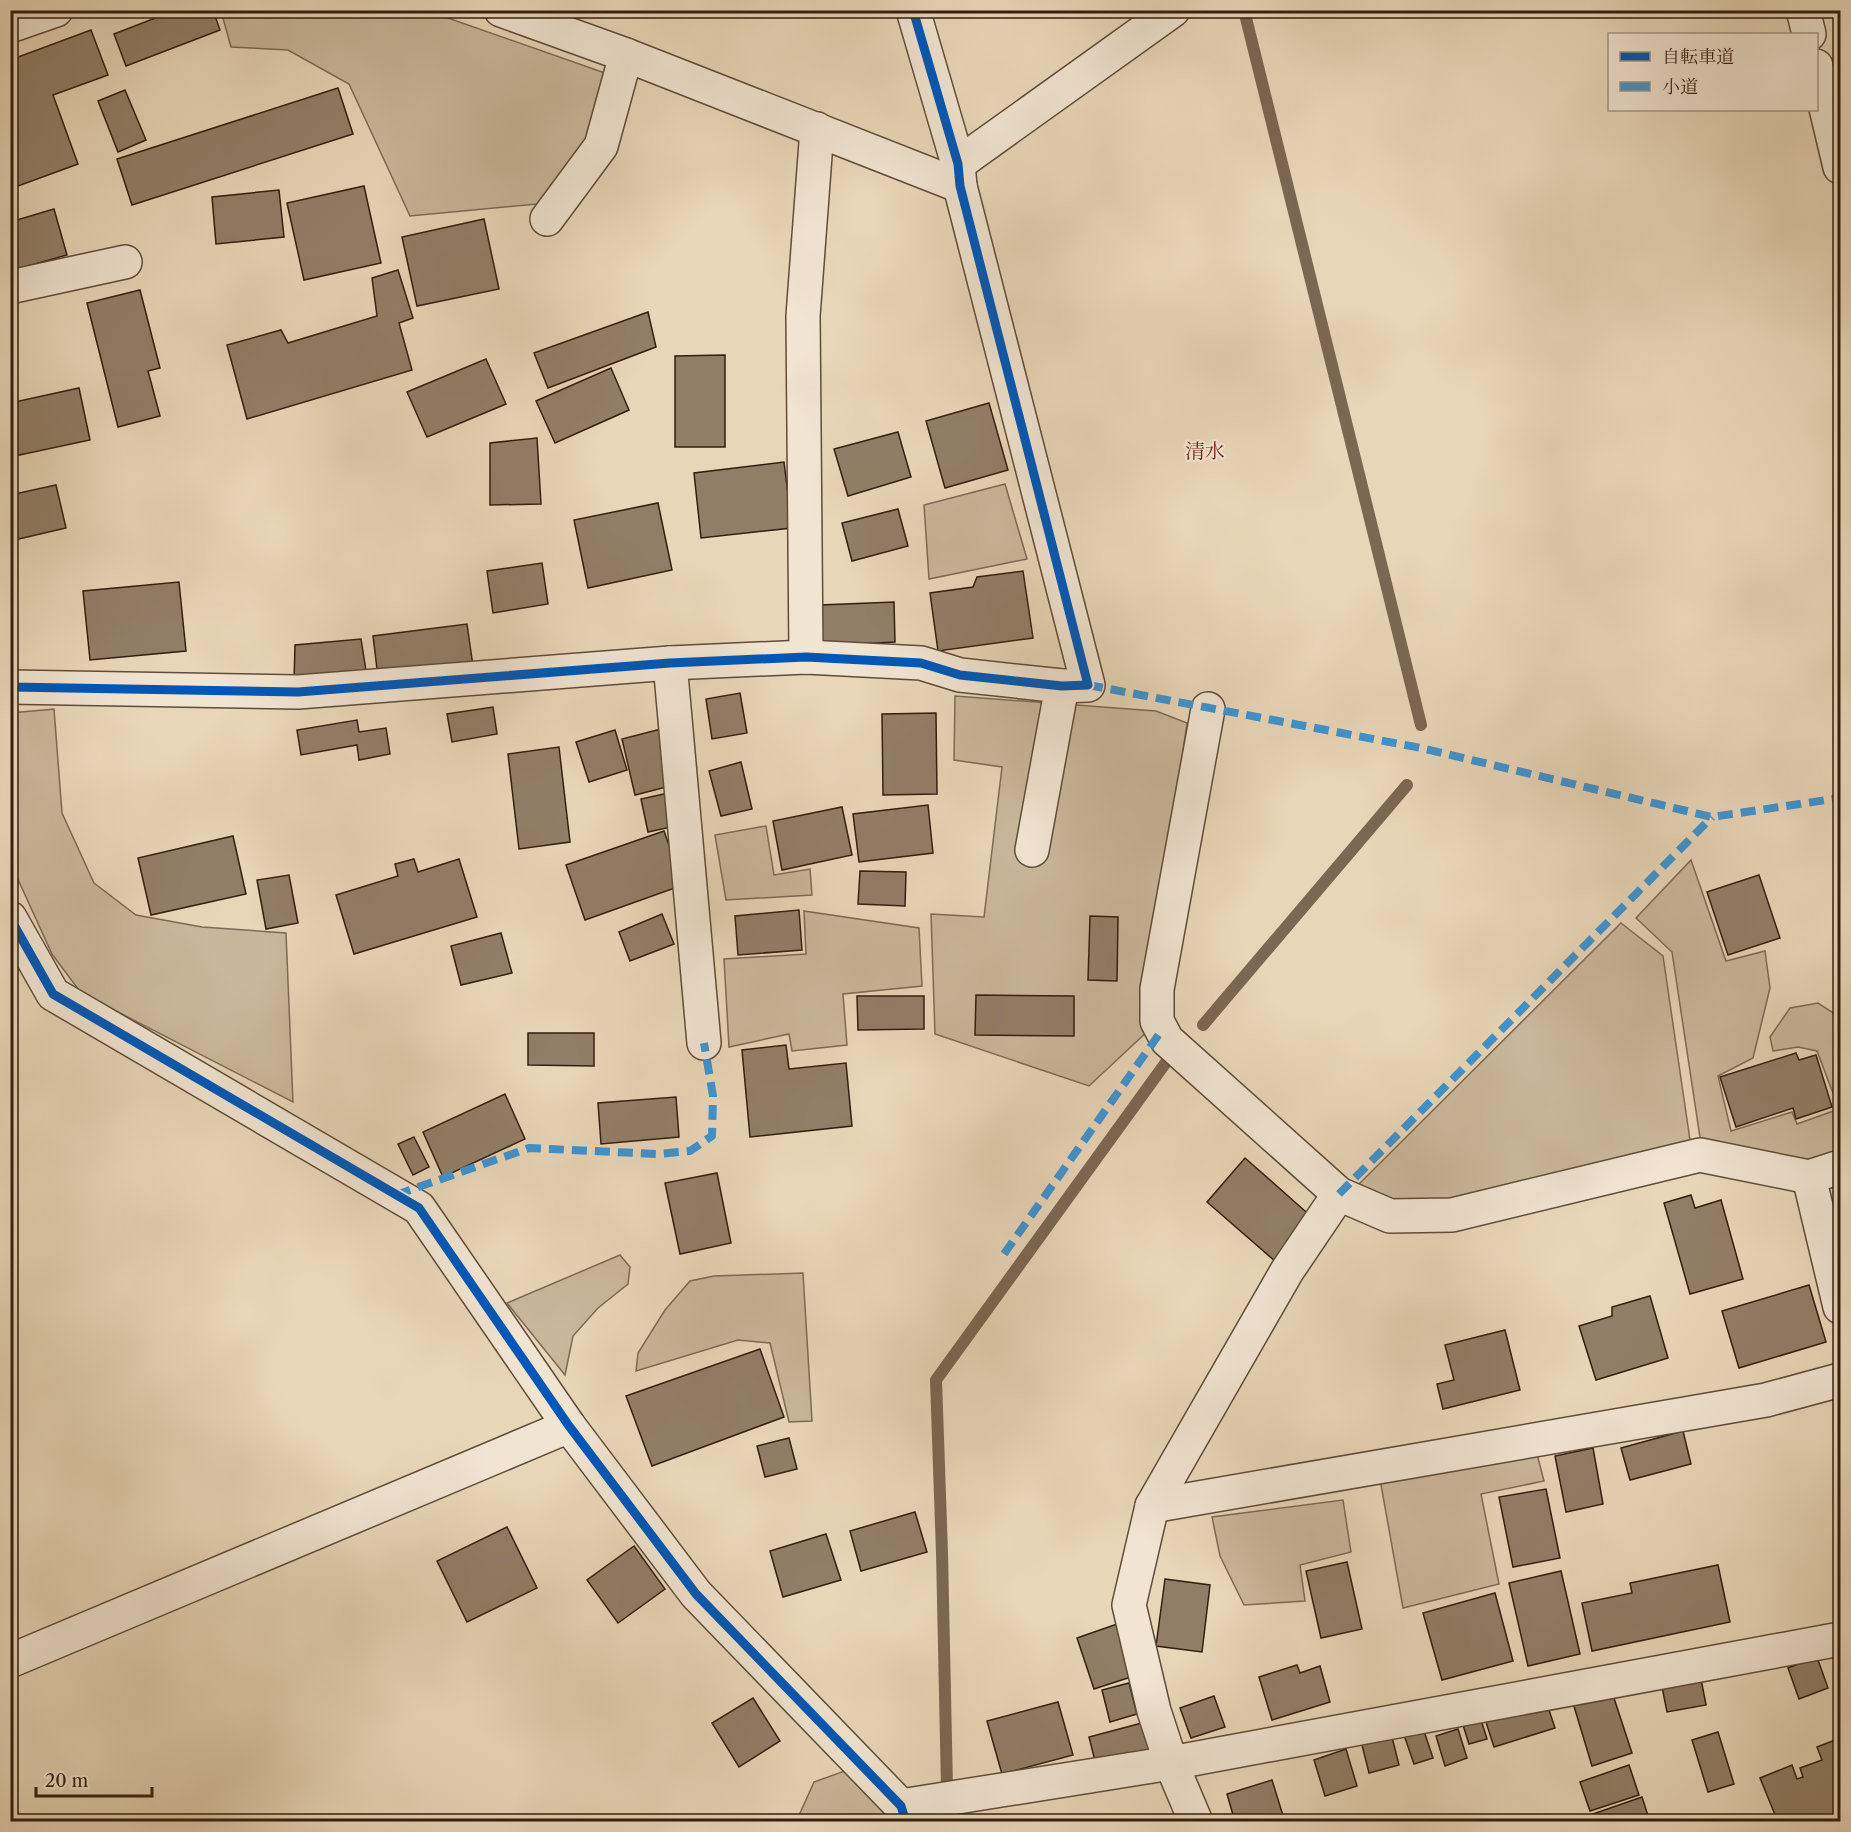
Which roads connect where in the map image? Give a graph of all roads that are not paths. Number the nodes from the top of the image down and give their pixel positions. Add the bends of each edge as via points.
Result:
1 (56, 10) edge
2 (501, 10) edge
3 (914, 10) edge
4 (1173, 10) edge
5 (1803, 10) edge
6 (10, 26) edge
7 (1809, 33) edge
8 (626, 55) junction
9 (1818, 74) edge
10 (817, 129) junction
11 (1840, 167) edge
12 (959, 175) junction
13 (547, 219) dead end
14 (125, 262) dead end
15 (10, 287) edge
16 (806, 657) junction
17 (670, 663) junction
18 (1062, 686) junction
19 (10, 687) edge
20 (1208, 709) dead end
21 (1032, 850) dead end
22 (10, 918) edge
23 (704, 1043) dead end
24 (1840, 1167) edge
25 (1809, 1177) junction
26 (1339, 1194) junction
27 (1840, 1307) edge
28 (1840, 1380) edge
29 (569, 1426) junction
30 (1152, 1506) junction
31 (1840, 1639) edge
32 (10, 1661) edge
33 (1171, 1763) junction
34 (903, 1814) edge
35 (1196, 1821) edge

1 - 6 street
2 - 8 street
3 - 12 street
4 - 12 street
5 - 7 street
8 - 10 street
8 - 13 street via 601,146
9 - 11 street
10 - 12 street
10 - 16 street via 803,316
12 - 18 street via 1088,686
14 - 15 street
16 - 17 street
16 - 18 street via 921,663 960,675
17 - 19 street via 298,692
17 - 23 street
18 - 21 street
20 - 26 street via 1157,989 1157,1021 1167,1040
22 - 29 street via 53,994 419,1208
24 - 25 street
25 - 26 street via 1700,1155 1452,1215 1389,1216
25 - 27 street
26 - 30 street via 1287,1271
28 - 30 street via 1766,1400
29 - 32 street
29 - 34 street via 696,1594
30 - 33 street via 1129,1605 1154,1711
31 - 33 street
33 - 34 street
33 - 35 street

